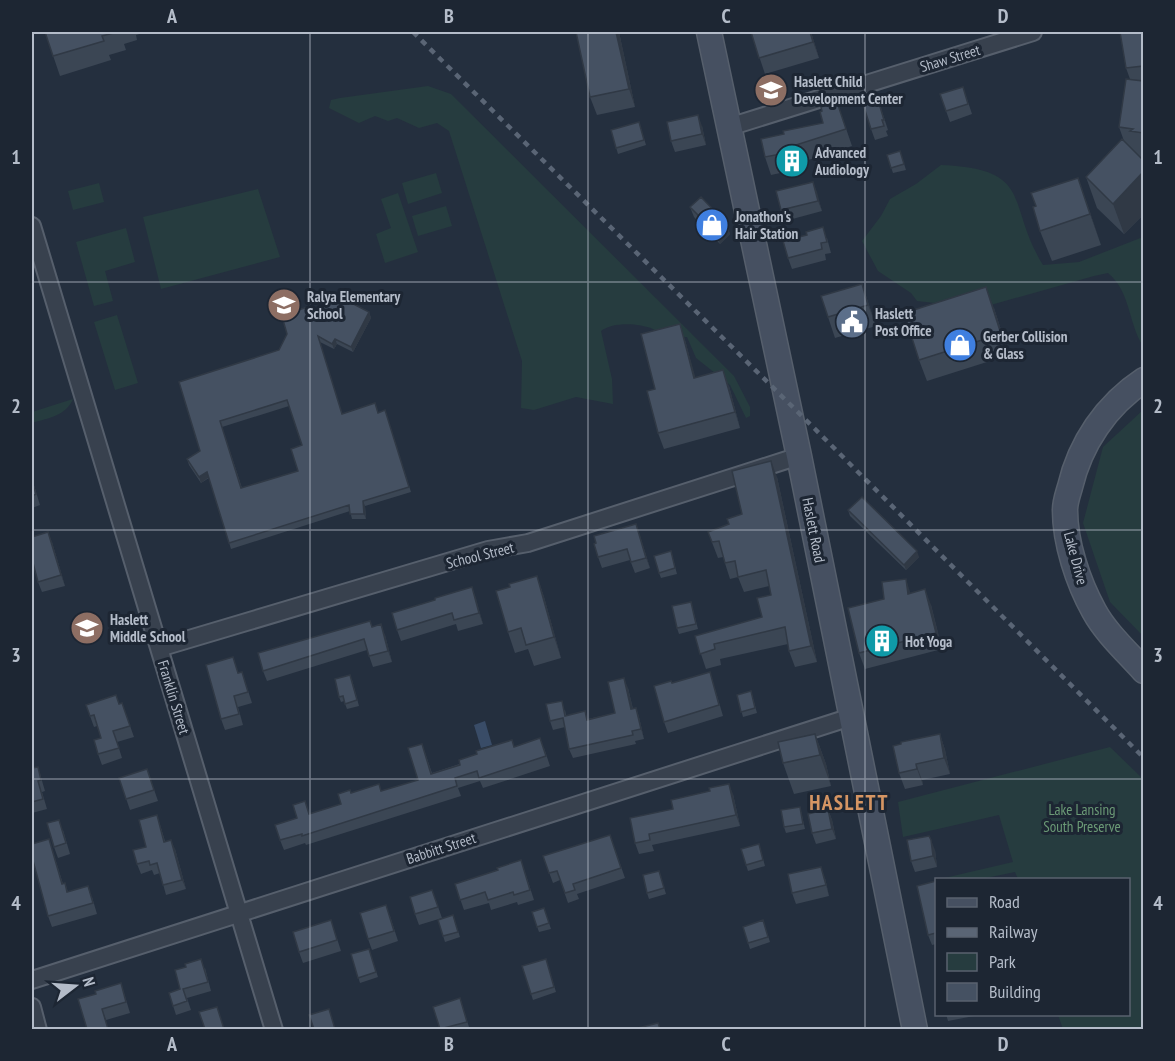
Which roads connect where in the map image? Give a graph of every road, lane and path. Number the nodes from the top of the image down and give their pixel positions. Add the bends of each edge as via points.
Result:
1 (709, 32) edge
2 (1033, 32) edge
3 (729, 127) junction
4 (32, 226) edge
5 (1143, 380) edge
6 (799, 456) junction
7 (159, 648) junction
8 (1143, 671) edge
9 (851, 717) junction
10 (240, 912) junction
11 (32, 980) edge
12 (32, 1007) edge
13 (38, 1029) edge
14 (274, 1029) edge
15 (915, 1029) edge

1 - 3 street, Haslett Road
2 - 3 street, Shaw Street
3 - 6 street, Haslett Road
4 - 7 street, Franklin Street
5 - 8 street, Lake Drive via 1114,405 1092,433 1080,455 1065,508 1075,564 1095,612
6 - 7 street, School Street via 528,543 488,550
6 - 9 street, Haslett Road
7 - 10 street, Franklin Street
9 - 10 street, Babbitt Street
9 - 15 street, Haslett Road
10 - 11 street, Babbitt Street
10 - 14 street, Franklin Street
12 - 13 street

